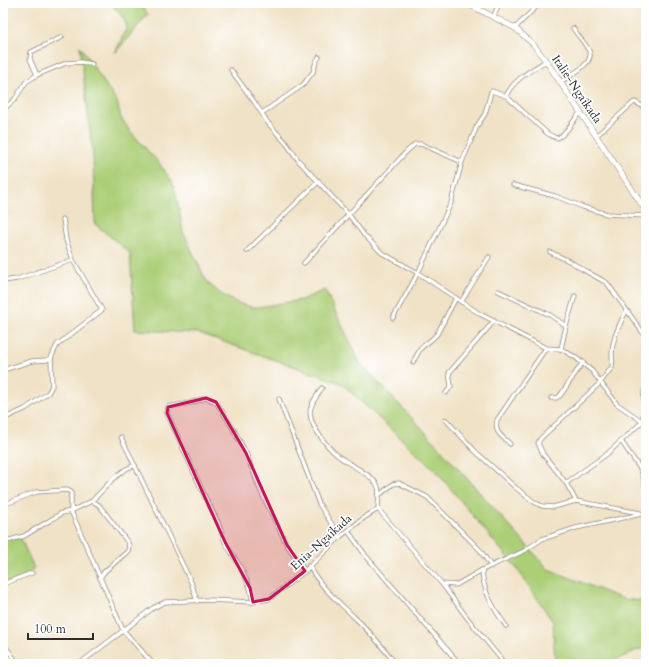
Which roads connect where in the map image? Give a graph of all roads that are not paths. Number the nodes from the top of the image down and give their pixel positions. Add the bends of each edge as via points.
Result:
1 (466, 3) edge
2 (499, 3) edge
3 (540, 3) edge
4 (494, 16) junction
5 (515, 28) junction
6 (573, 28) dead end
7 (62, 37) dead end
8 (319, 57) dead end
9 (546, 60) junction
10 (92, 64) dead end
11 (230, 70) dead end
12 (37, 74) junction
13 (560, 82) junction
14 (506, 96) junction
15 (646, 108) edge
16 (3, 110) edge
17 (262, 113) junction
18 (580, 113) junction
19 (596, 136) junction
20 (462, 162) junction
21 (319, 181) junction
22 (513, 185) dead end
23 (646, 213) edge
24 (349, 215) junction
25 (646, 216) edge
26 (63, 219) dead end
27 (247, 252) dead end
28 (550, 252) dead end
29 (489, 257) dead end
30 (73, 260) junction
31 (304, 263) dead end
32 (418, 273) junction
33 (3, 281) edge
34 (498, 291) dead end
35 (575, 296) dead end
36 (456, 298) junction
37 (461, 302) junction
38 (626, 311) junction
39 (393, 318) dead end
40 (494, 321) junction
41 (566, 326) junction
42 (646, 337) edge
43 (546, 348) junction
44 (561, 349) junction
45 (51, 358) junction
46 (413, 362) dead end
47 (583, 362) junction
48 (3, 370) edge
49 (600, 382) junction
50 (322, 388) dead end
51 (644, 391) dead end
52 (446, 393) dead end
53 (551, 398) dead end
54 (279, 399) dead end
55 (3, 419) edge
56 (446, 420) dead end
57 (645, 422) edge
58 (121, 437) dead end
59 (621, 441) junction
60 (510, 444) dead end
61 (135, 465) junction
62 (566, 483) junction
63 (646, 488) edge
64 (378, 496) junction
65 (92, 501) junction
66 (576, 501) junction
67 (3, 505) edge
68 (378, 509) junction
69 (72, 511) junction
70 (641, 513) junction
71 (646, 513) edge
72 (348, 531) junction
73 (340, 537) junction
74 (3, 542) edge
75 (309, 566) junction
76 (491, 566) junction
77 (482, 570) junction
78 (305, 571) junction
79 (32, 573) dead end
80 (100, 578) junction
81 (3, 584) edge
82 (442, 584) junction
83 (197, 601) junction
84 (253, 602) junction
85 (506, 626) dead end
86 (124, 630) junction
87 (3, 643) edge
88 (18, 664) edge
89 (79, 664) edge
90 (153, 664) edge
91 (396, 664) edge
92 (457, 664) edge
93 (505, 664) edge

1 - 4 street, Italie-Ngaîkada
2 - 4 street
3 - 5 street
4 - 5 street, Italie-Ngaîkada
5 - 9 street, Italie-Ngaîkada
6 - 13 street via 591,57 589,62
7 - 12 street via 30,52 30,59
8 - 17 street via 313,72 303,85
9 - 13 street, Italie-Ngaîkada
9 - 14 street via 518,79
10 - 12 street via 66,63
11 - 17 street
12 - 16 street via 26,82 15,99
13 - 18 street, Italie-Ngaîkada
14 - 18 street via 555,138 564,134
14 - 20 street via 490,92 485,114 477,126
15 - 19 street via 633,102
17 - 21 street via 299,161
18 - 19 street, Italie-Ngaîkada
19 - 23 street, Italie-Ngaîkada
20 - 24 street via 416,144
20 - 32 street via 451,203
21 - 24 street
21 - 27 street
22 - 25 street via 607,214
24 - 31 street
24 - 32 street via 382,253
26 - 30 street via 66,240
28 - 38 street via 607,283
29 - 37 street
30 - 33 street via 17,279
30 - 45 street via 102,310 58,345
32 - 36 street
32 - 39 street
34 - 41 street via 550,315
35 - 41 street
36 - 37 street
36 - 46 street via 437,334 421,348
37 - 40 street
38 - 42 street
38 - 49 street via 613,343 612,366
40 - 43 street
40 - 52 street via 448,373 450,386
41 - 44 street
43 - 44 street
43 - 60 street via 497,420 497,432
44 - 47 street
45 - 48 street
45 - 55 street via 51,390 25,409
47 - 49 street
47 - 53 street via 560,396
49 - 57 street via 617,404
49 - 62 street via 538,443 543,454
50 - 64 street via 312,404 310,413 319,434 342,459 374,481 378,487
51 - 57 street
54 - 73 street via 319,504
56 - 66 street via 475,451 534,502 553,507
57 - 59 street
58 - 61 street
59 - 62 street
59 - 63 street via 641,470
61 - 65 street via 113,479
61 - 83 street via 191,582
62 - 66 street
64 - 68 street
64 - 76 street via 393,484 399,483 427,497 480,550
65 - 69 street
65 - 80 street via 100,505 129,545 128,551
66 - 70 street
67 - 69 street via 36,492 67,490 71,492
68 - 72 street, Enia-Ngaîkada
68 - 82 street
69 - 74 street via 62,513 24,536
69 - 80 street
70 - 71 street
70 - 76 street via 576,528 542,539 524,551
72 - 73 street, Enia-Ngaîkada
72 - 92 street
73 - 75 street, Enia-Ngaîkada
75 - 78 street, Enia-Ngaîkada
75 - 91 street via 328,594 369,632
76 - 77 street
77 - 82 street via 456,585
77 - 85 street via 482,581 487,594
78 - 84 street, Enia-Ngaîkada via 269,599
78 - 84 street via 287,545 261,492 246,453 216,402 206,398 168,406 167,413 225,542 241,568
79 - 81 street
80 - 86 street
82 - 93 street
83 - 84 street, Enia-Ngaîkada
83 - 86 street, Enia-Ngaîkada via 165,602
86 - 89 street, Enia-Ngaîkada
86 - 90 street
87 - 88 street

